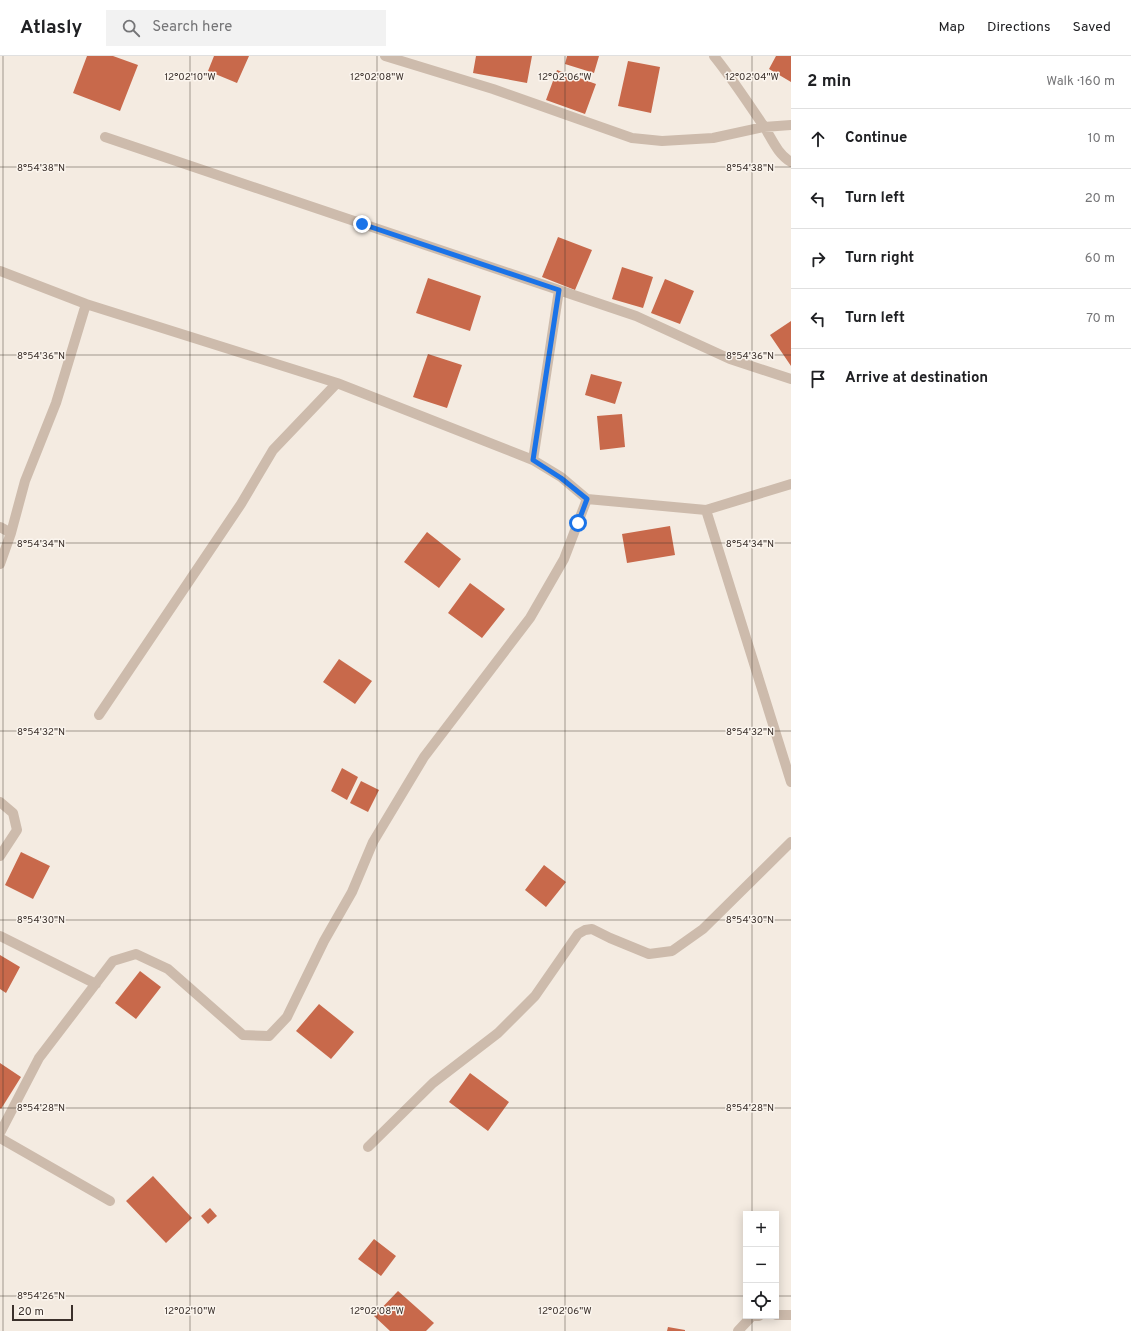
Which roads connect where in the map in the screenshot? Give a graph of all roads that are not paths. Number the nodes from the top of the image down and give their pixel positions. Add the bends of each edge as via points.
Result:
1 (385, 56) edge
2 (714, 56) edge
3 (791, 125) edge
4 (764, 127) junction
5 (105, 137) dead end
6 (791, 162) edge
7 (0, 271) edge
8 (559, 290) junction
9 (86, 304) junction
10 (791, 379) edge
11 (337, 383) junction
12 (533, 460) junction
13 (791, 484) edge
14 (587, 499) junction
15 (706, 510) junction
16 (0, 527) edge
17 (11, 533) junction
18 (0, 564) edge
19 (100, 715) dead end
20 (791, 782) edge
21 (0, 802) edge
22 (791, 842) edge
23 (0, 856) edge
24 (0, 936) edge
25 (96, 984) junction
26 (0, 1133) edge
27 (0, 1138) edge
28 (368, 1147) dead end
29 (110, 1201) dead end
30 (791, 1314) edge
31 (779, 1315) edge
32 (749, 1319) edge
33 (738, 1331) edge

1 - 4 street via 493,89 632,138 662,141 714,138
2 - 4 street
3 - 4 street
4 - 6 street via 773,144
5 - 8 street
7 - 9 street
8 - 10 street via 636,316 730,359
8 - 12 street
9 - 11 street
9 - 17 street via 56,403 25,481
11 - 12 street
11 - 19 street via 273,450 241,504
12 - 14 street
13 - 15 street
14 - 15 street
14 - 25 street via 564,559 530,618 424,757 373,842 352,892 324,941 287,1017 269,1036 243,1035 168,969 136,954 113,961
15 - 20 street
16 - 17 street
17 - 18 street
21 - 23 street via 13,813 17,830
22 - 28 street via 703,929 672,951 650,954 592,929 578,934 535,996 498,1032 433,1083
24 - 25 street
25 - 26 street via 38,1058
27 - 29 street
30 - 31 street
32 - 33 street

